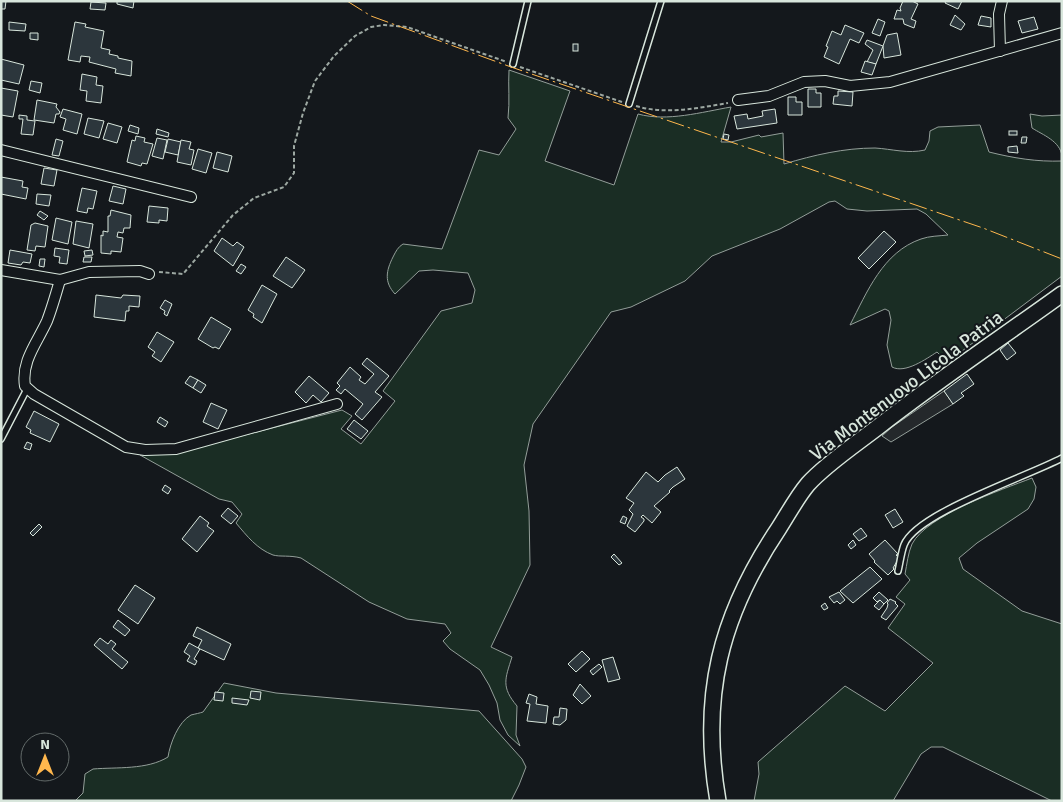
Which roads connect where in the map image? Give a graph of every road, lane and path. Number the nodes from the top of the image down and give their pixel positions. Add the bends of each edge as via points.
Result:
1 (528, 1) edge
2 (660, 1) edge
3 (1002, 1) edge
4 (1062, 33) edge
5 (1000, 51) junction
6 (513, 64) junction
7 (738, 100) joint
8 (629, 104) junction
9 (1, 150) edge
10 (191, 196) dead end
11 (1, 270) edge
12 (149, 274) joint
13 (60, 280) junction
14 (1062, 294) edge
15 (28, 388) junction
16 (337, 404) dead end
17 (1, 439) edge
18 (1062, 458) edge
19 (898, 571) dead end
20 (718, 801) edge

1 - 6 lane
2 - 8 lane
3 - 5 street
4 - 5 street
5 - 7 street via 890,82 850,86 825,81 804,82 769,96
6 - 8 path
6 - 12 path via 406,27 371,27 355,36 315,81 294,146 294,173 284,187 254,198 233,215 183,274
7 - 8 path via 670,111
9 - 10 street
11 - 13 street
12 - 13 street via 133,270 89,272
13 - 15 street via 46,321 26,360 23,376
14 - 20 main road, Via Montenuovo Licola Patria via 925,390 808,485 742,591 719,656 711,704 710,741
15 - 16 street via 126,447 145,450 176,449
15 - 17 lane
18 - 19 lane via 923,523 904,544

